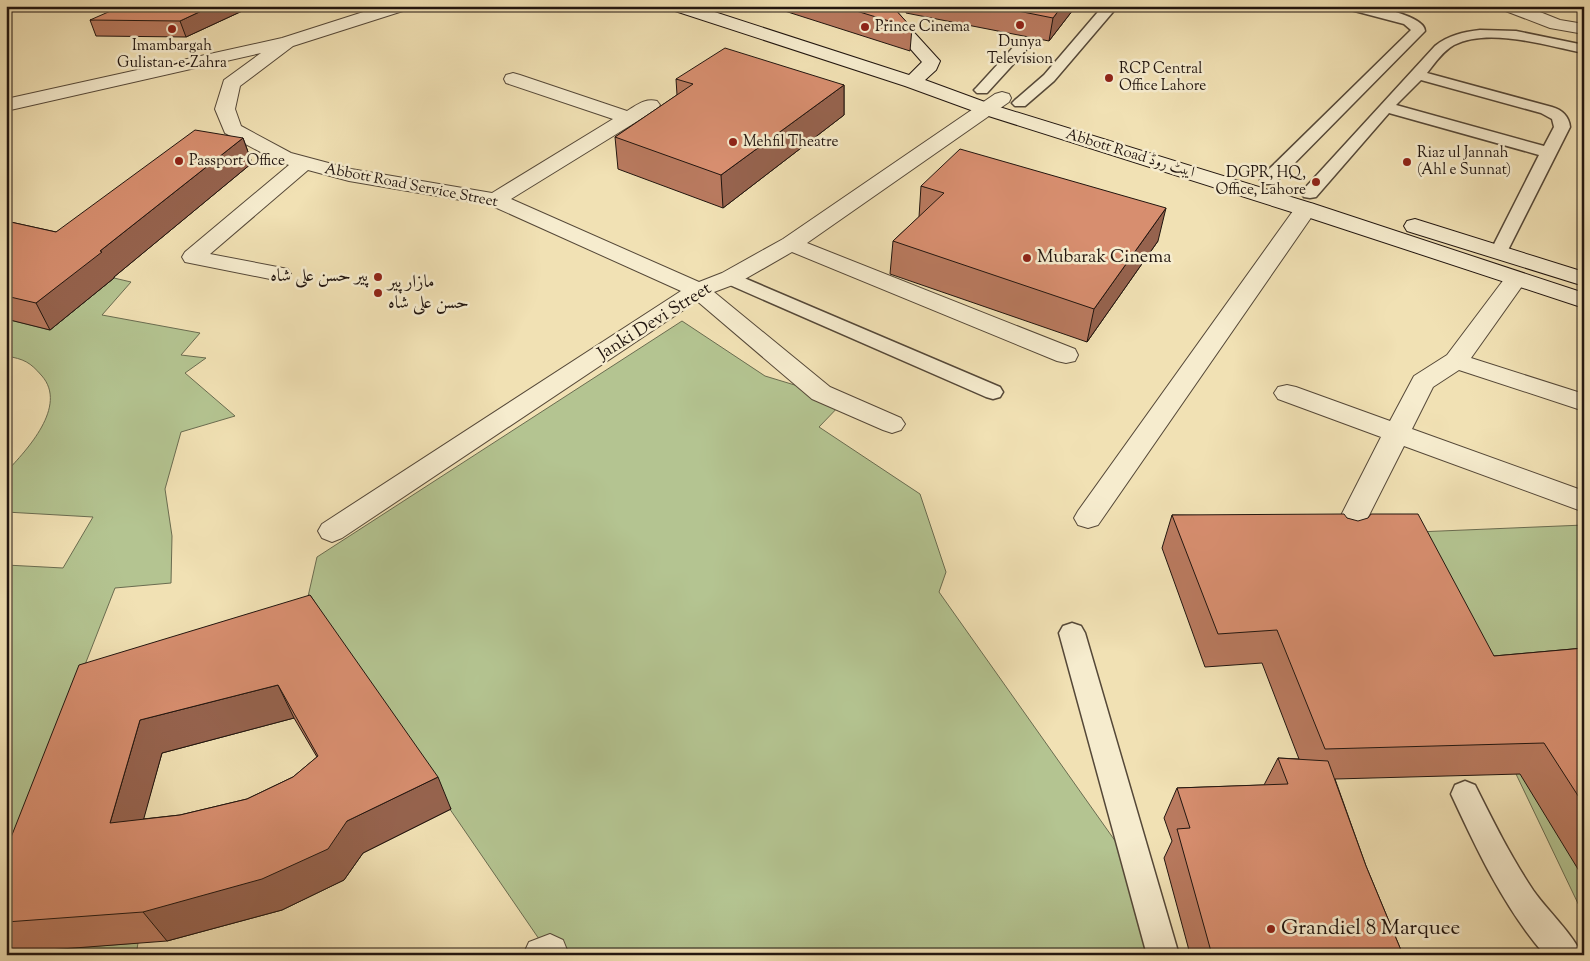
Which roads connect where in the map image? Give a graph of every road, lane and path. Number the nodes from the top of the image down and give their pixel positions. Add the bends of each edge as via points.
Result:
1 (400, 6) edge
2 (678, 6) edge
3 (717, 6) edge
4 (881, 6) edge
5 (1111, 6) edge
6 (1352, 6) edge
7 (1510, 6) edge
8 (1584, 29) edge
9 (287, 42) junction
10 (1024, 44) dead end
11 (1584, 49) edge
12 (1418, 74) junction
13 (918, 77) junction
14 (513, 78) dead end
15 (998, 100) junction
16 (650, 104) dead end
17 (6, 105) edge
18 (1386, 107) junction
19 (629, 118) junction
20 (232, 129) junction
21 (212, 135) edge
22 (1549, 153) junction
23 (304, 163) junction
24 (1268, 180) junction
25 (494, 200) junction
26 (1308, 201) junction
27 (790, 244) junction
28 (1499, 252) junction
29 (280, 274) dead end
30 (730, 278) junction
31 (1516, 279) junction
32 (1584, 279) edge
33 (698, 290) junction
34 (1584, 301) edge
35 (1066, 355) dead end
36 (1456, 361) junction
37 (994, 392) dead end
38 (1287, 393) dead end
39 (1584, 403) edge
40 (892, 424) dead end
41 (1398, 433) junction
42 (1584, 502) edge
43 (1088, 518) dead end
44 (332, 531) dead end
45 (1342, 541) edge
46 (1072, 633) dead end
47 (1466, 794) dead end
48 (542, 955) edge
49 (550, 955) edge
50 (1163, 955) edge
51 (1566, 955) edge

1 - 9 street
2 - 13 street, Abbott Road ایبٹ روڈ
3 - 13 street, Abbott Road ایبٹ روڈ
4 - 13 street via 929,57 930,66
5 - 15 lane via 1049,78
6 - 24 lane via 1409,21 1418,30
7 - 8 street via 1556,24
9 - 17 street
9 - 20 street via 231,84 225,109
10 - 15 lane
11 - 12 lane via 1521,36 1476,35 1449,42
12 - 18 lane
12 - 22 lane via 1538,107 1560,117 1562,127
13 - 15 street, Abbott Road ایبٹ روڈ
14 - 19 street
15 - 24 street, Abbott Road ایبٹ روڈ
15 - 26 street, Abbott Road ایبٹ روڈ
15 - 27 street, Janki Devi Street
16 - 19 street
18 - 22 lane
18 - 26 lane
19 - 25 street
20 - 21 street
20 - 23 street, Abbott Road Service Street via 284,157
22 - 28 lane
23 - 25 street, Abbott Road Service Street via 349,175
23 - 29 street via 194,257
24 - 26 street, Abbott Road ایبٹ روڈ
25 - 33 street, Abbott Road Service Street
26 - 28 street, Abbott Road ایبٹ روڈ
26 - 31 street, Abbott Road ایبٹ روڈ
26 - 43 street
27 - 30 street, Janki Devi Street
27 - 35 street
28 - 32 street, Abbott Road ایبٹ روڈ
30 - 33 street, Janki Devi Street
30 - 37 lane
31 - 34 street, Abbott Road ایبٹ روڈ
31 - 36 street
33 - 40 street, Abbott Road Service Street via 821,393
33 - 44 street, Janki Devi Street
36 - 39 street
36 - 41 street via 1423,382
38 - 41 street
41 - 42 street
41 - 45 street
46 - 50 lane
47 - 51 lane via 1494,854
48 - 49 street

